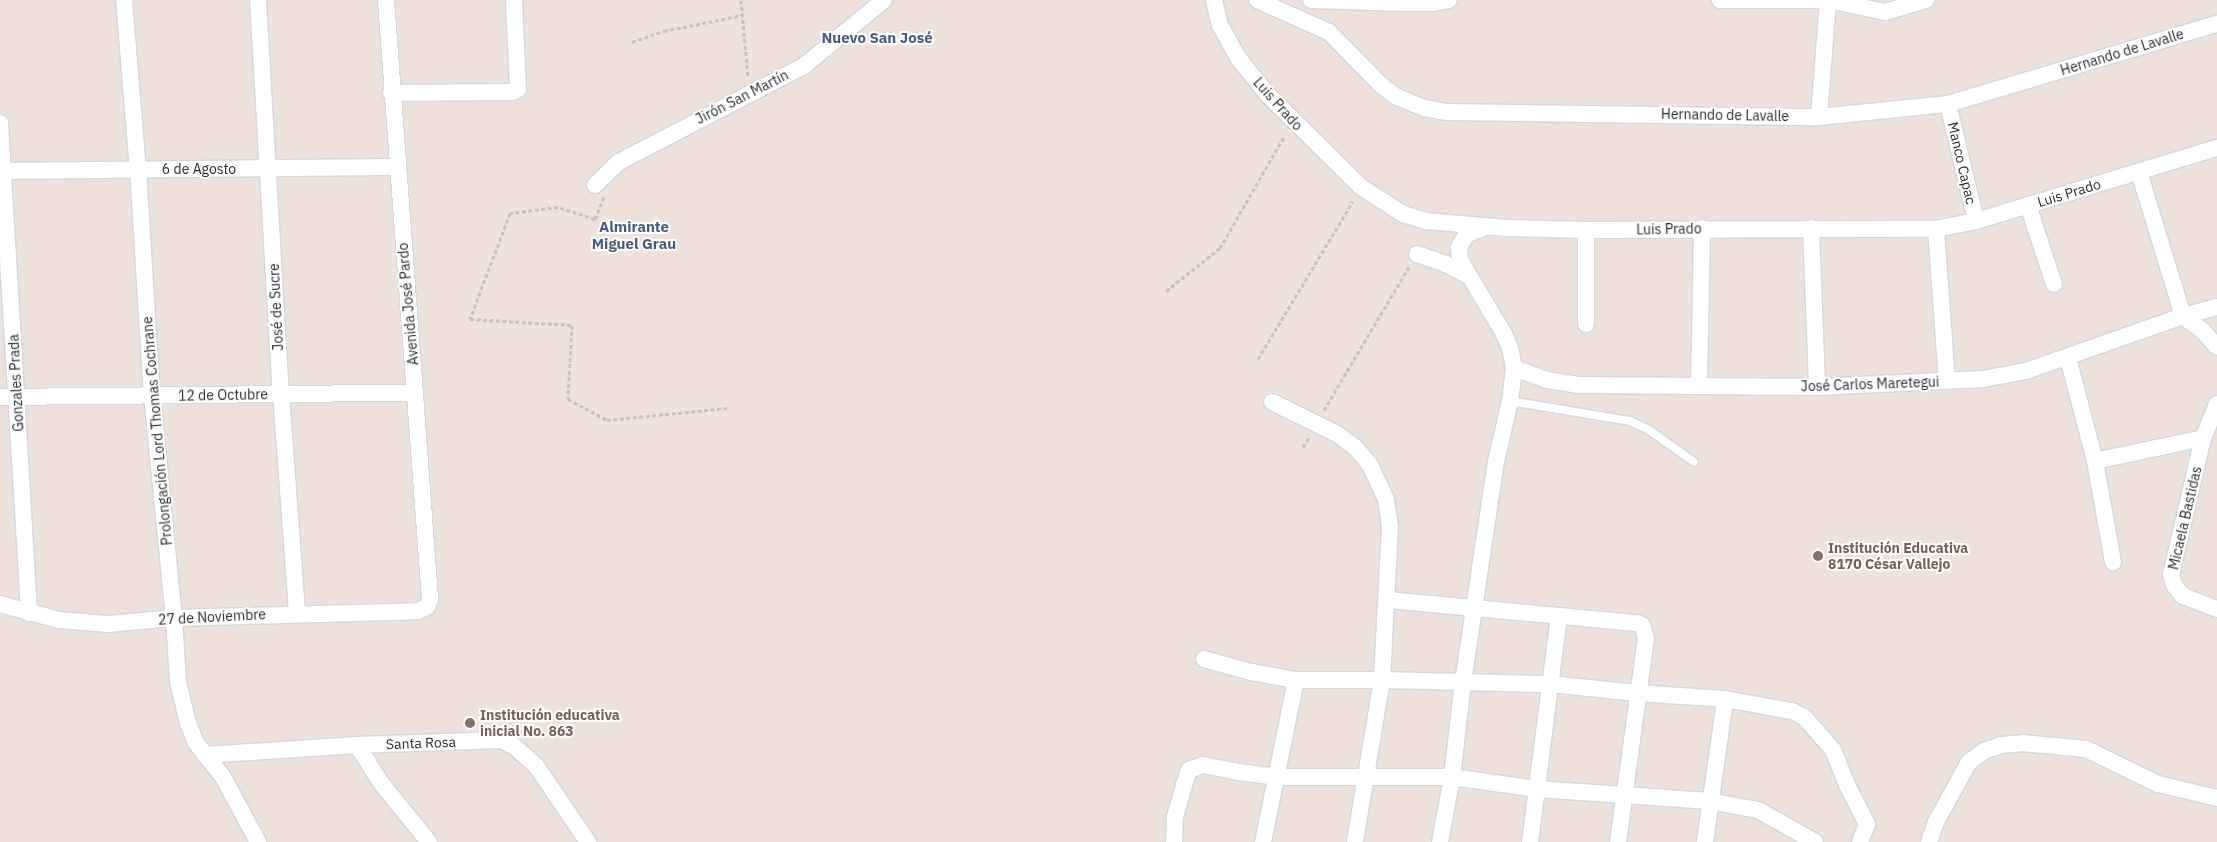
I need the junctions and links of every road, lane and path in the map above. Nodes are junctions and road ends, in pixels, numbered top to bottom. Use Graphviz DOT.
graph roads {
  1 [pos="124,0"];
  2 [pos="258,0"];
  3 [pos="386,0"];
  4 [pos="514,0"];
  5 [pos="741,0"];
  6 [pos="884,0"];
  7 [pos="1214,0"];
  8 [pos="1257,0"];
  9 [pos="1311,0"];
  10 [pos="1449,0"];
  11 [pos="1720,0"];
  12 [pos="1828,0"];
  13 [pos="1926,0"];
  14 [pos="742,16"];
  15 [pos="2217,24"];
  16 [pos="632,42"];
  17 [pos="749,92"];
  18 [pos="391,93"];
  19 [pos="1948,104"];
  20 [pos="1819,117"];
  21 [pos="0,122"];
  22 [pos="1293,122"];
  23 [pos="2217,148"];
  24 [pos="397,167"];
  25 [pos="268,168"];
  26 [pos="138,169"];
  27 [pos="2,171"];
  28 [pos="2139,172"];
  29 [pos="1361,187"];
  30 [pos="600,190"];
  31 [pos="2028,205"];
  32 [pos="1976,221"];
  33 [pos="1487,226"];
  34 [pos="1702,228"];
  35 [pos="1811,228"];
  36 [pos="1936,228"];
  37 [pos="1586,230"];
  38 [pos="1417,254"];
  39 [pos="1467,275"];
  40 [pos="2054,284"];
  41 [pos="1166,291"];
  42 [pos="2217,307"];
  43 [pos="2183,316"];
  44 [pos="1586,324"];
  45 [pos="2217,347"];
  46 [pos="2068,358"];
  47 [pos="1258,359"];
  48 [pos="1514,368"];
  49 [pos="1947,381"];
  50 [pos="1699,386"];
  51 [pos="1817,387"];
  52 [pos="415,393"];
  53 [pos="281,394"];
  54 [pos="152,395"];
  55 [pos="0,397"];
  56 [pos="17,397"];
  57 [pos="1510,401"];
  58 [pos="1272,402"];
  59 [pos="2217,404"];
  60 [pos="727,408"];
  61 [pos="1316,423"];
  62 [pos="2203,438"];
  63 [pos="1304,447"];
  64 [pos="2095,461"];
  65 [pos="1694,462"];
  66 [pos="2113,562"];
  67 [pos="1388,600"];
  68 [pos="0,604"];
  69 [pos="426,607"];
  70 [pos="1474,608"];
  71 [pos="2217,609"];
  72 [pos="29,613"];
  73 [pos="297,614"];
  74 [pos="1559,617"];
  75 [pos="174,618"];
  76 [pos="1204,659"];
  77 [pos="1296,680"];
  78 [pos="1382,680"];
  79 [pos="1464,682"];
  80 [pos="1550,684"];
  81 [pos="1637,693"];
  82 [pos="1724,699"];
  83 [pos="358,745"];
  84 [pos="205,755"];
  85 [pos="1277,777"];
  86 [pos="1366,777"];
  87 [pos="1452,777"];
  88 [pos="1537,788"];
  89 [pos="1626,793"];
  90 [pos="2217,798"];
  91 [pos="1710,801"];
  92 [pos="1758,810"];
  93 [pos="258,842"];
  94 [pos="429,842"];
  95 [pos="588,842"];
  96 [pos="1174,842"];
  97 [pos="1263,842"];
  98 [pos="1356,842"];
  99 [pos="1440,842"];
  100 [pos="1530,842"];
  101 [pos="1618,842"];
  102 [pos="1705,842"];
  103 [pos="1788,842"];
  104 [pos="1815,842"];
  105 [pos="1860,842"];
  106 [pos="1929,842"];
  1 -- 26 [label="street, Prolongación Lord Thomas Cochrane"];
  2 -- 25 [label="street, José de Sucre"];
  3 -- 18 [label="street, Avenida José Pardo"];
  4 -- 18 [label="street"];
  5 -- 14 [label="path"];
  6 -- 17 [label="street, Jirón San Martín"];
  7 -- 22 [label="street, Luis Prado"];
  8 -- 20 [label="street, Hernando de Lavalle"];
  9 -- 10 [label="street"];
  11 -- 12 [label="street"];
  12 -- 13 [label="street"];
  12 -- 20 [label="street"];
  14 -- 16 [label="path"];
  14 -- 17 [label="path"];
  15 -- 19 [label="street, Hernando de Lavalle"];
  17 -- 30 [label="street, Jirón San Martín"];
  18 -- 24 [label="street, Avenida José Pardo"];
  19 -- 20 [label="street, Hernando de Lavalle"];
  19 -- 32 [label="street, Manco Capac"];
  21 -- 27 [label="street, Gonzales Prada"];
  22 -- 29 [label="street, Luis Prado"];
  22 -- 41 [label="path"];
  23 -- 28 [label="street, Luis Prado"];
  24 -- 25 [label="street, 6 de Agosto"];
  24 -- 52 [label="street, Avenida José Pardo"];
  25 -- 26 [label="street, 6 de Agosto"];
  25 -- 53 [label="street, José de Sucre"];
  26 -- 27 [label="street, 6 de Agosto"];
  26 -- 54 [label="street, Prolongación Lord Thomas Cochrane"];
  27 -- 56 [label="street, Gonzales Prada"];
  28 -- 31 [label="street, Luis Prado"];
  28 -- 43 [label="street"];
  29 -- 33 [label="street, Luis Prado"];
  29 -- 47 [label="path"];
  30 -- 60 [label="path"];
  31 -- 32 [label="street, Luis Prado"];
  31 -- 40 [label="street"];
  32 -- 36 [label="street, Luis Prado"];
  33 -- 37 [label="street, Luis Prado"];
  33 -- 39 [label="street"];
  34 -- 35 [label="street, Luis Prado"];
  34 -- 37 [label="street, Luis Prado"];
  34 -- 50 [label="street"];
  35 -- 36 [label="street, Luis Prado"];
  35 -- 51 [label="street"];
  36 -- 49 [label="street"];
  37 -- 44 [label="street"];
  38 -- 39 [label="street"];
  38 -- 61 [label="path"];
  39 -- 48 [label="street"];
  42 -- 43 [label="street, José Carlos Maretegui"];
  43 -- 45 [label="street"];
  43 -- 46 [label="street, José Carlos Maretegui"];
  46 -- 49 [label="street, José Carlos Maretegui"];
  46 -- 64 [label="street"];
  48 -- 50 [label="street, José Carlos Maretegui"];
  48 -- 57 [label="street"];
  49 -- 51 [label="street, José Carlos Maretegui"];
  50 -- 51 [label="street, José Carlos Maretegui"];
  52 -- 53 [label="street, 12 de Octubre"];
  52 -- 69 [label="street, Avenida José Pardo"];
  53 -- 54 [label="street, 12 de Octubre"];
  53 -- 73 [label="street, José de Sucre"];
  54 -- 56 [label="street, 12 de Octubre"];
  54 -- 75 [label="street, Prolongación Lord Thomas Cochrane"];
  55 -- 56 [label="street, 12 de Octubre"];
  56 -- 72 [label="street, Gonzales Prada"];
  57 -- 65 [label="lane"];
  57 -- 70 [label="street"];
  58 -- 61 [label="street"];
  59 -- 62 [label="street, Micaela Bastidas"];
  61 -- 63 [label="path"];
  61 -- 67 [label="street"];
  62 -- 64 [label="street"];
  62 -- 71 [label="street, Micaela Bastidas"];
  64 -- 66 [label="street"];
  67 -- 70 [label="street"];
  67 -- 78 [label="street"];
  68 -- 72 [label="street, 27 de Noviembre"];
  69 -- 73 [label="street, 27 de Noviembre"];
  70 -- 74 [label="street"];
  70 -- 79 [label="street"];
  72 -- 75 [label="street, 27 de Noviembre"];
  73 -- 75 [label="street, 27 de Noviembre"];
  74 -- 80 [label="street"];
  74 -- 81 [label="street"];
  75 -- 84 [label="street, Prolongación Lord Thomas Cochrane"];
  76 -- 77 [label="street"];
  77 -- 78 [label="street"];
  77 -- 85 [label="street"];
  78 -- 79 [label="street"];
  78 -- 86 [label="street"];
  79 -- 80 [label="street"];
  79 -- 87 [label="street"];
  80 -- 81 [label="street"];
  80 -- 88 [label="street"];
  81 -- 82 [label="street"];
  81 -- 89 [label="street"];
  82 -- 91 [label="street"];
  82 -- 105 [label="street"];
  83 -- 84 [label="street, Santa Rosa"];
  83 -- 94 [label="street"];
  83 -- 95 [label="street, Santa Rosa"];
  84 -- 93 [label="street, Prolongación Lord Thomas Cochrane"];
  85 -- 86 [label="street"];
  85 -- 96 [label="street"];
  85 -- 97 [label="street"];
  86 -- 87 [label="street"];
  86 -- 98 [label="street"];
  87 -- 88 [label="street"];
  87 -- 99 [label="street"];
  88 -- 89 [label="street"];
  88 -- 100 [label="street"];
  89 -- 91 [label="street"];
  89 -- 101 [label="street"];
  90 -- 106 [label="street"];
  91 -- 92 [label="street"];
  91 -- 102 [label="street"];
  92 -- 103 [label="street"];
  92 -- 104 [label="street"];
}
